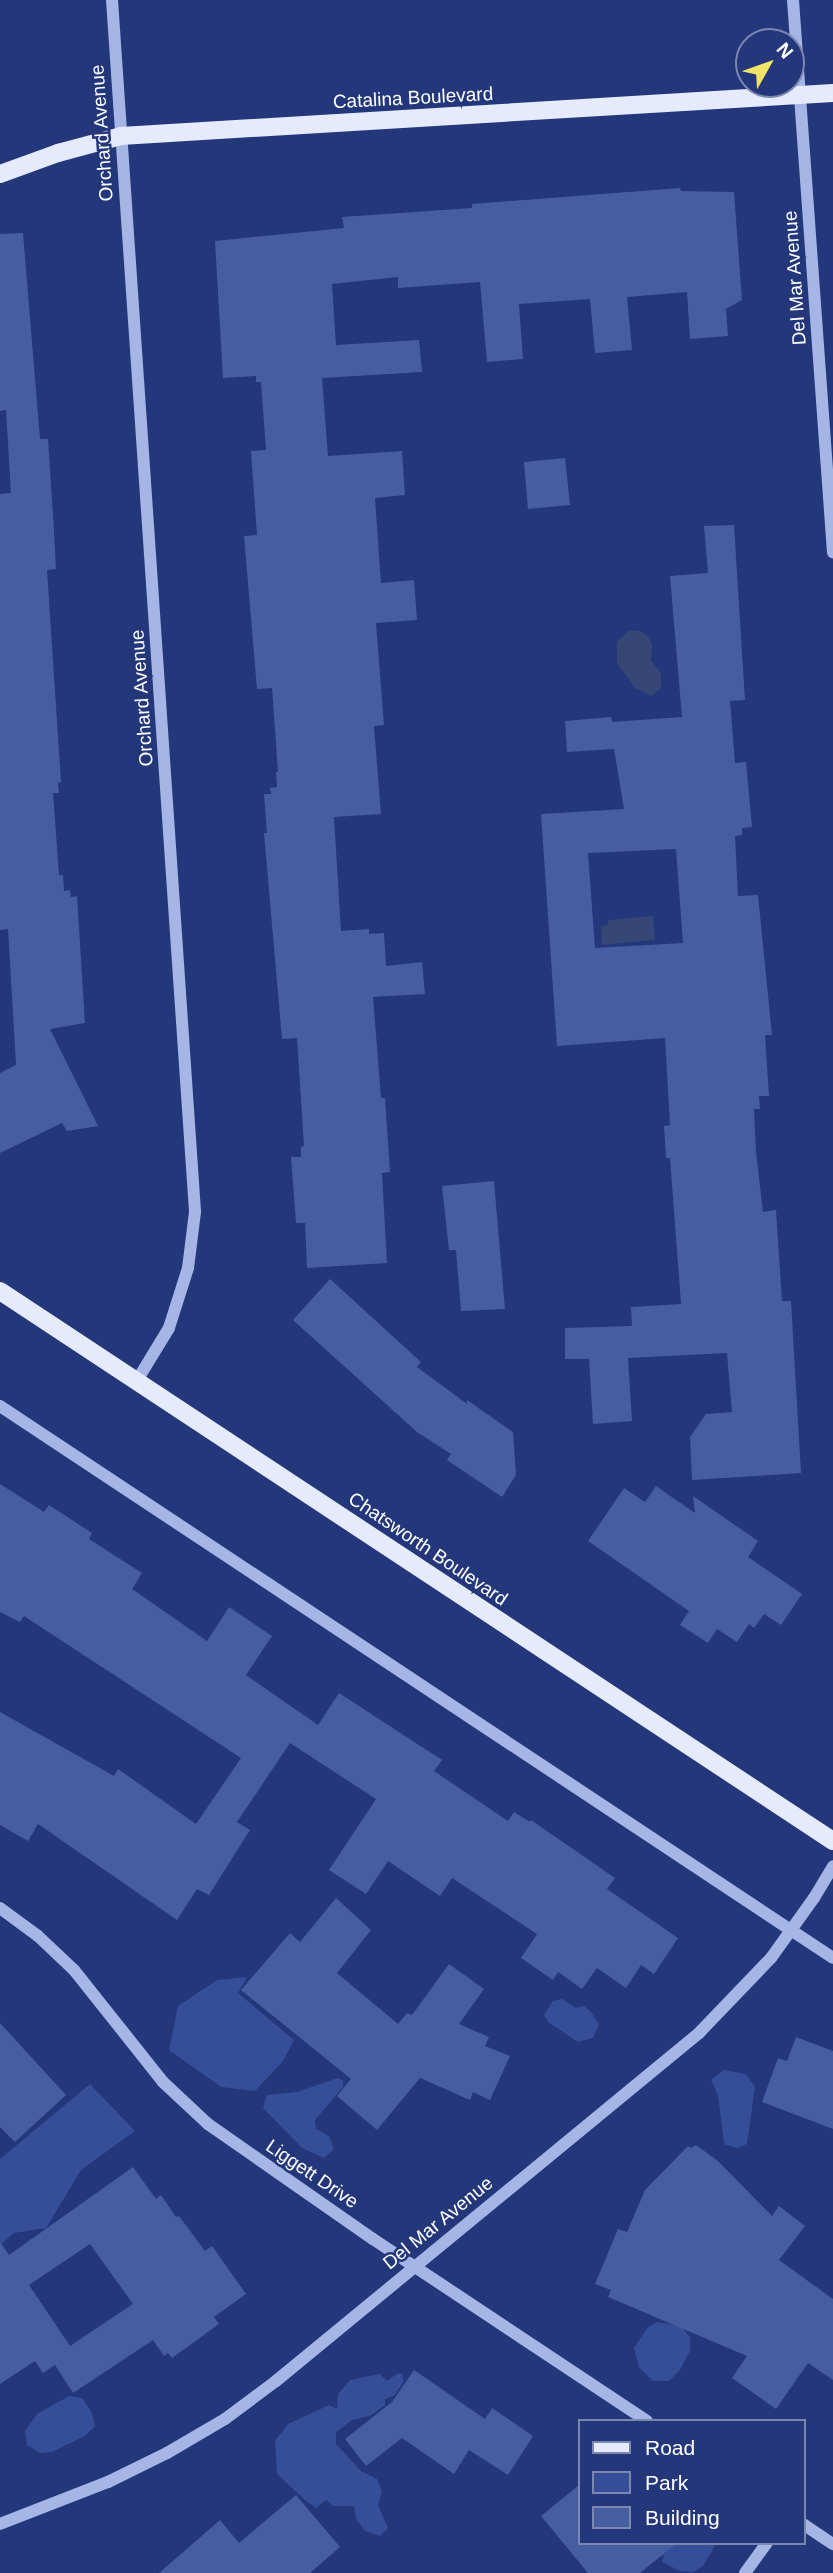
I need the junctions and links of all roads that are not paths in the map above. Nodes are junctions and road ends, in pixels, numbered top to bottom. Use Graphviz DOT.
graph roads {
  1 [pos="112,0"];
  2 [pos="793,0"];
  3 [pos="795,28"];
  4 [pos="833,93"];
  5 [pos="805,95"];
  6 [pos="750,98"];
  7 [pos="800,98"];
  8 [pos="121,136"];
  9 [pos="0,174"];
  10 [pos="833,553"];
  11 [pos="0,1291"];
  12 [pos="136,1382"];
  13 [pos="0,1406"];
  14 [pos="833,1842"];
  15 [pos="833,1866"];
  16 [pos="0,1908"];
  17 [pos="791,1930"];
  18 [pos="833,1958"];
  19 [pos="414,2266"];
  20 [pos="644,2419"];
  21 [pos="0,2524"];
  22 [pos="805,2525"];
  23 [pos="833,2544"];
  24 [pos="766,2545"];
  25 [pos="745,2573"];
  1 -- 8 [label="street, Orchard Avenue"];
  2 -- 3 [label="street, Del Mar Avenue"];
  4 -- 5 [label="main road, Catalina Boulevard"];
  6 -- 8 [label="main road, Catalina Boulevard"];
  7 -- 10 [label="street, Del Mar Avenue"];
  8 -- 9 [label="main road, Catalina Boulevard"];
  8 -- 12 [label="street, Orchard Avenue"];
  11 -- 12 [label="main road, Chatsworth Boulevard"];
  12 -- 14 [label="main road, Chatsworth Boulevard"];
  13 -- 17 [label="street"];
  15 -- 17 [label="street, Del Mar Avenue"];
  16 -- 19 [label="street, Liggett Drive"];
  17 -- 18 [label="street"];
  17 -- 19 [label="street, Del Mar Avenue"];
  19 -- 20 [label="street, Liggett Drive"];
  19 -- 21 [label="street, Del Mar Avenue"];
  22 -- 23 [label="street"];
  24 -- 25 [label="street"];
}
